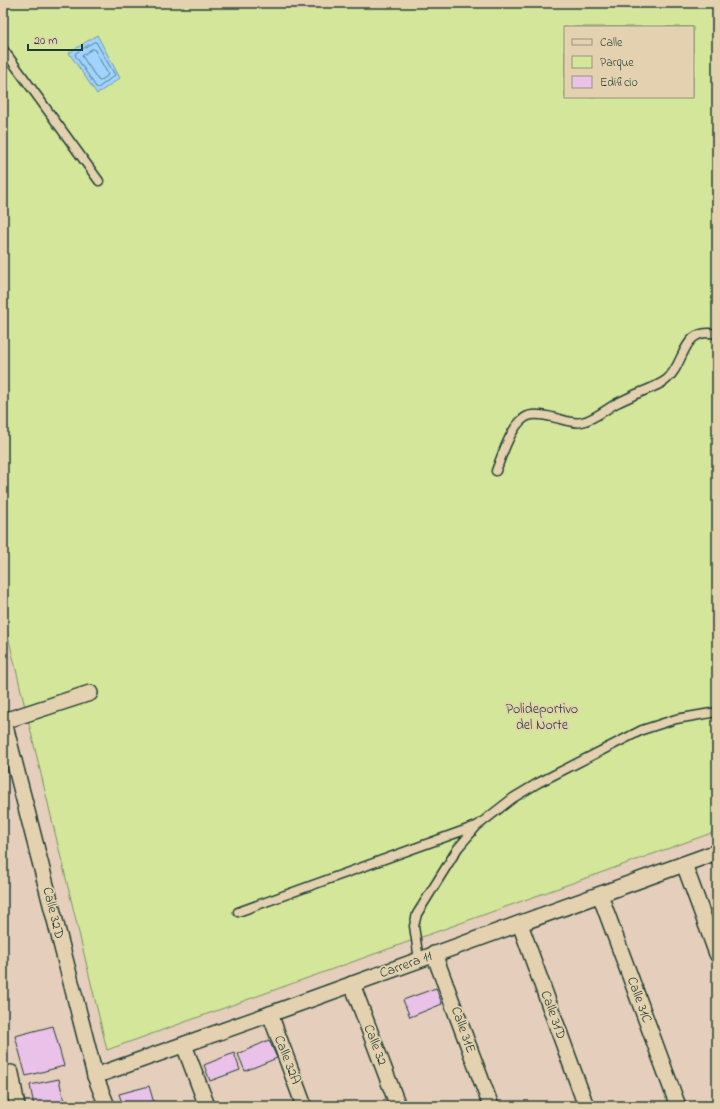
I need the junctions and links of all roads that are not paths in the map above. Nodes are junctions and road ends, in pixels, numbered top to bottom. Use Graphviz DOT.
graph roads {
  1 [pos="3,49"];
  2 [pos="99,181"];
  3 [pos="717,334"];
  4 [pos="496,472"];
  5 [pos="90,693"];
  6 [pos="717,712"];
  7 [pos="3,719"];
  8 [pos="477,826"];
  9 [pos="717,852"];
  10 [pos="684,864"];
  11 [pos="600,895"];
  12 [pos="238,912"];
  13 [pos="520,924"];
  14 [pos="434,954"];
  15 [pos="717,954"];
  16 [pos="419,960"];
  17 [pos="352,984"];
  18 [pos="270,1014"];
  19 [pos="184,1045"];
  20 [pos="11,1073"];
  21 [pos="95,1076"];
  22 [pos="17,1106"];
  23 [pos="107,1106"];
  24 [pos="207,1106"];
  25 [pos="304,1106"];
  26 [pos="398,1106"];
  27 [pos="491,1106"];
  28 [pos="586,1106"];
  29 [pos="678,1106"];
  1 -- 2 [label="lane"];
  3 -- 4 [label="lane"];
  5 -- 7 [label="street"];
  6 -- 8 [label="lane"];
  7 -- 21 [label="street, Calle 32D"];
  8 -- 12 [label="lane"];
  8 -- 16 [label="lane"];
  9 -- 10 [label="street, Carrera 11"];
  10 -- 11 [label="street, Carrera 11"];
  10 -- 15 [label="street"];
  11 -- 13 [label="street, Carrera 11"];
  11 -- 29 [label="street, Calle 31C"];
  13 -- 14 [label="street, Carrera 11"];
  13 -- 28 [label="street, Calle 31D"];
  14 -- 16 [label="street, Carrera 11"];
  14 -- 27 [label="street, Calle 31E"];
  16 -- 17 [label="street, Carrera 11"];
  17 -- 18 [label="street, Carrera 11"];
  17 -- 26 [label="street, Calle 32"];
  18 -- 19 [label="street, Carrera 11"];
  18 -- 25 [label="street, Calle 32A"];
  19 -- 21 [label="street, Carrera 11"];
  19 -- 24 [label="street"];
  20 -- 22 [label="street"];
  21 -- 23 [label="street, Calle 32D"];
}
